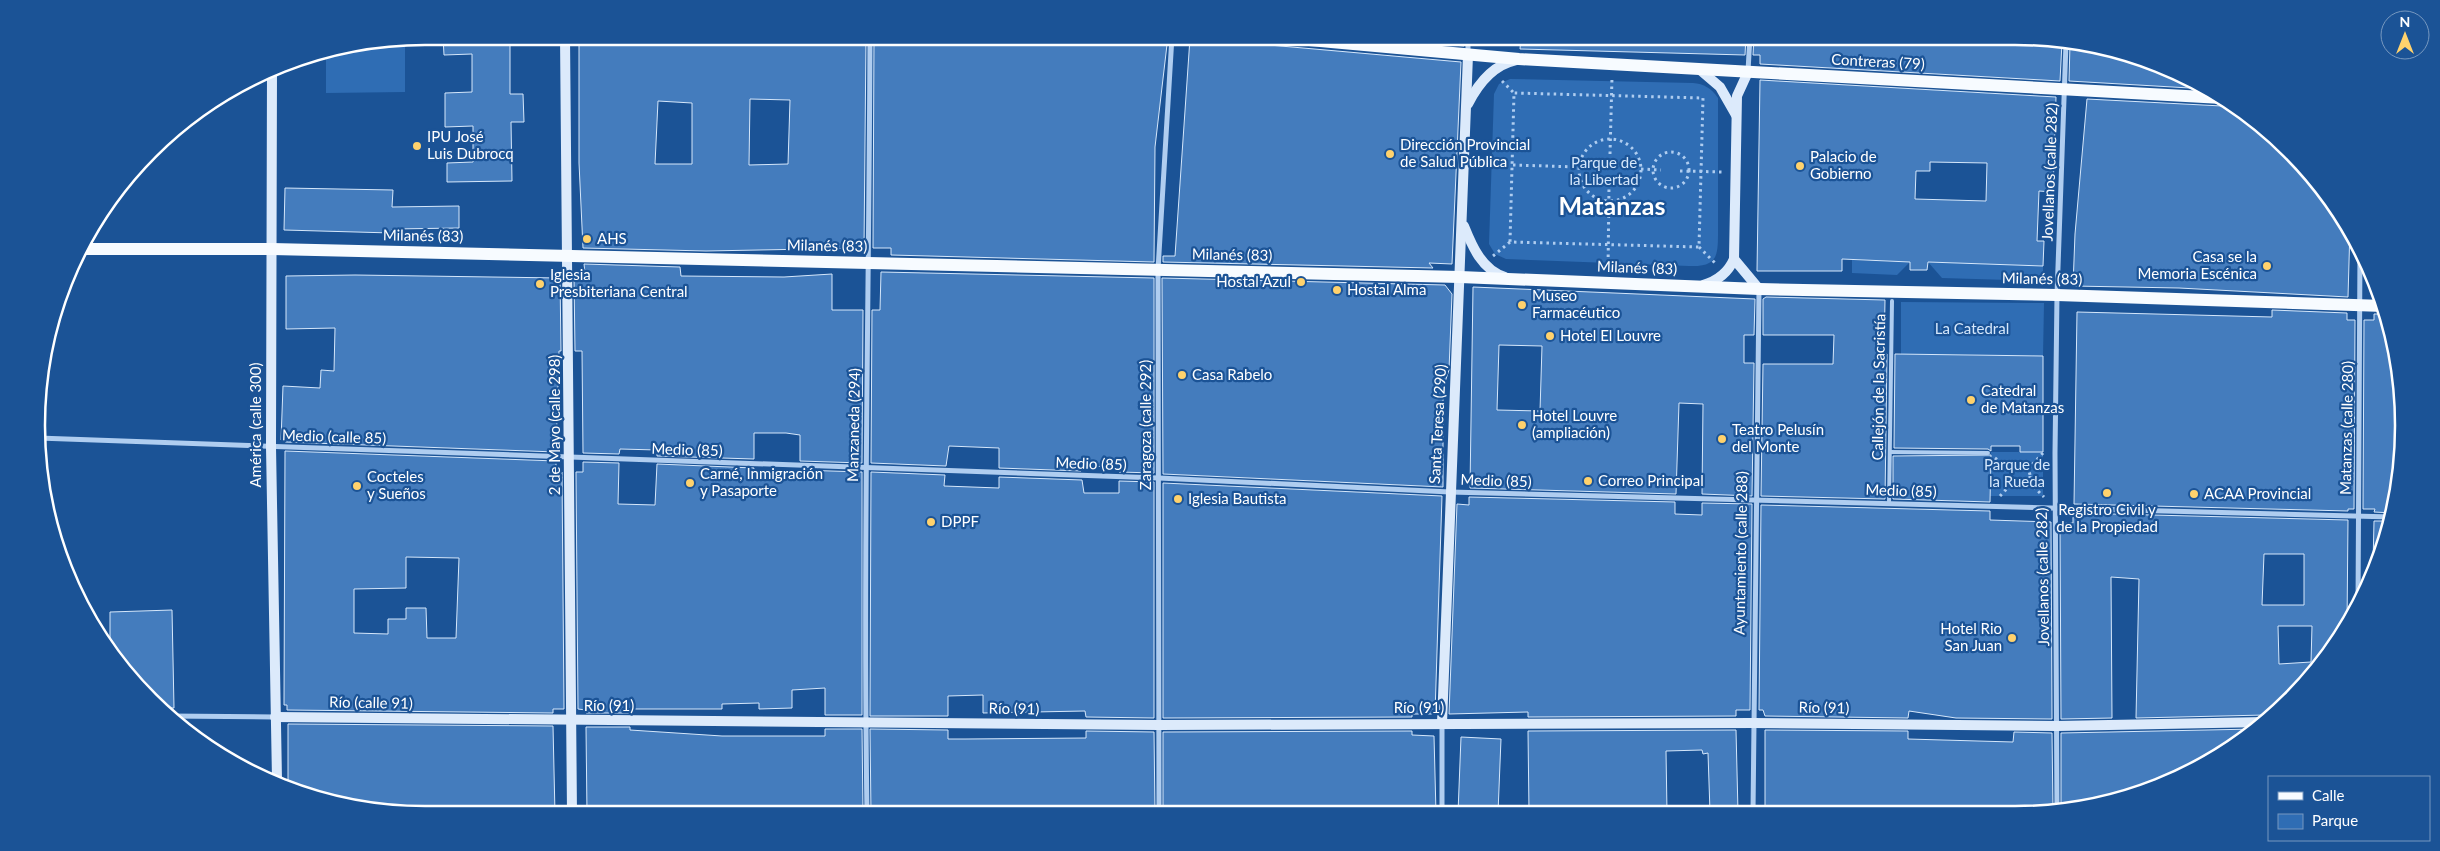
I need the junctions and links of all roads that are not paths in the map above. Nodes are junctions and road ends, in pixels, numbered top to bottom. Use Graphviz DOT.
graph roads {
  1 [pos="565,45"];
  2 [pos="870,45"];
  3 [pos="1171,45"];
  4 [pos="1361,45"];
  5 [pos="1468,45"];
  6 [pos="1750,45"];
  7 [pos="2066,48"];
  8 [pos="1468,55"];
  9 [pos="1519,59"];
  10 [pos="1699,69"];
  11 [pos="1748,72"];
  12 [pos="272,77"];
  13 [pos="2066,89"];
  14 [pos="2207,97"];
  15 [pos="1466,107"];
  16 [pos="1737,115"];
  17 [pos="1462,220"];
  18 [pos="88,249"];
  19 [pos="272,249"];
  20 [pos="568,256"];
  21 [pos="1734,259"];
  22 [pos="869,263"];
  23 [pos="2360,267"];
  24 [pos="1158,270"];
  25 [pos="1460,277"];
  26 [pos="1514,280"];
  27 [pos="1700,286"];
  28 [pos="1759,289"];
  29 [pos="2057,295"];
  30 [pos="1892,301"];
  31 [pos="2361,305"];
  32 [pos="2376,306"];
  33 [pos="46,438"];
  34 [pos="270,447"];
  35 [pos="1890,452"];
  36 [pos="1988,453"];
  37 [pos="570,458"];
  38 [pos="865,469"];
  39 [pos="1159,478"];
  40 [pos="1450,492"];
  41 [pos="1756,500"];
  42 [pos="1889,504"];
  43 [pos="2055,508"];
  44 [pos="2358,516"];
  45 [pos="2384,517"];
  46 [pos="2358,589"];
  47 [pos="180,716"];
  48 [pos="275,717"];
  49 [pos="573,720"];
  50 [pos="866,722"];
  51 [pos="1754,722"];
  52 [pos="2252,722"];
  53 [pos="1442,723"];
  54 [pos="1159,725"];
  55 [pos="2057,726"];
  56 [pos="277,776"];
  57 [pos="2057,804"];
  58 [pos="572,806"];
  59 [pos="867,806"];
  60 [pos="1159,806"];
  61 [pos="1442,806"];
  62 [pos="1753,806"];
  1 -- 20 [label="street, 2 de Mayo (calle 298)"];
  2 -- 22 [label="street, Manzaneda (294)"];
  3 -- 24 [label="street, Zaragoza (calle 292)"];
  4 -- 8 [label="main road, Contreras (79)"];
  5 -- 8 [label="street, Santa Teresa (290)"];
  6 -- 11 [label="street"];
  7 -- 13 [label="street, Jovellanos (calle 282)"];
  8 -- 9 [label="main road, Contreras (79)"];
  8 -- 15 [label="street, Santa Teresa (290)"];
  9 -- 10 [label="main road, Contreras (79)"];
  9 -- 15 [label="street"];
  10 -- 11 [label="main road, Contreras (79)"];
  10 -- 16 [label="street"];
  11 -- 13 [label="main road, Contreras (79)"];
  11 -- 16 [label="street"];
  12 -- 19 [label="street, América (calle 300)"];
  13 -- 14 [label="main road, Contreras (79)"];
  13 -- 29 [label="street, Jovellanos (calle 282)"];
  15 -- 17 [label="street, Santa Teresa (290)"];
  16 -- 21 [label="street"];
  17 -- 25 [label="street, Santa Teresa (290)"];
  17 -- 26 [label="street"];
  18 -- 19 [label="main road, Milanés (83)"];
  19 -- 20 [label="main road, Milanés (83)"];
  19 -- 34 [label="street, América (calle 300)"];
  20 -- 22 [label="main road, Milanés (83)"];
  20 -- 37 [label="street, 2 de Mayo (calle 298)"];
  21 -- 27 [label="street"];
  21 -- 28 [label="street"];
  22 -- 24 [label="main road, Milanés (83)"];
  22 -- 38 [label="street, Manzaneda (294)"];
  23 -- 31 [label="street, Matanzas (calle 280)"];
  24 -- 25 [label="main road, Milanés (83)"];
  24 -- 39 [label="street, Zaragoza (calle 292)"];
  25 -- 26 [label="main road, Milanés (83)"];
  25 -- 40 [label="street, Santa Teresa (290)"];
  26 -- 27 [label="main road, Milanés (83)"];
  27 -- 28 [label="main road, Milanés (83)"];
  28 -- 29 [label="main road, Milanés (83)"];
  28 -- 41 [label="street, Ayuntamiento (calle 288)"];
  29 -- 31 [label="main road, Milanés (83)"];
  29 -- 43 [label="street, Jovellanos (calle 282)"];
  30 -- 35 [label="lane, Callejón de la Sacristía"];
  31 -- 32 [label="main road, Milanés (83)"];
  31 -- 44 [label="street, Matanzas (calle 280)"];
  33 -- 34 [label="street, Medio (calle 85)"];
  34 -- 37 [label="street, Medio (calle 85)"];
  34 -- 48 [label="street, América (calle 300)"];
  35 -- 36 [label="lane"];
  35 -- 42 [label="lane, Callejón de la Sacristía"];
  37 -- 38 [label="street, Medio (85)"];
  37 -- 49 [label="street, 2 de Mayo (calle 298)"];
  38 -- 39 [label="street, Medio (85)"];
  38 -- 50 [label="street, Manzaneda (294)"];
  39 -- 40 [label="street, Medio (85)"];
  39 -- 54 [label="street, Zaragoza (calle 292)"];
  40 -- 41 [label="street, Medio (85)"];
  40 -- 53 [label="street, Santa Teresa (290)"];
  41 -- 42 [label="street, Medio (85)"];
  41 -- 51 [label="street, Ayuntamiento (calle 288)"];
  42 -- 43 [label="street, Medio (85)"];
  43 -- 44 [label="street, Medio (85)"];
  43 -- 55 [label="street, Jovellanos (calle 282)"];
  44 -- 45 [label="street, Medio (85)"];
  44 -- 46 [label="street, Matanzas (calle 280)"];
  47 -- 48 [label="street, Río (calle 91)"];
  48 -- 49 [label="street, Río (calle 91)"];
  48 -- 56 [label="street, América (calle 300)"];
  49 -- 50 [label="street, Río (91)"];
  49 -- 58 [label="street, 2 de Mayo (calle 298)"];
  50 -- 54 [label="street, Río (91)"];
  50 -- 59 [label="street, Manzaneda (294)"];
  51 -- 53 [label="street, Río (91)"];
  51 -- 55 [label="street, Río (91)"];
  51 -- 62 [label="street, Ayuntamiento (calle 288)"];
  52 -- 55 [label="street, Río (91)"];
  53 -- 54 [label="street, Río (91)"];
  53 -- 61 [label="street, Santa Teresa (290)"];
  54 -- 60 [label="street, Zaragoza (calle 292)"];
  55 -- 57 [label="street, Jovellanos (calle 282)"];
}
